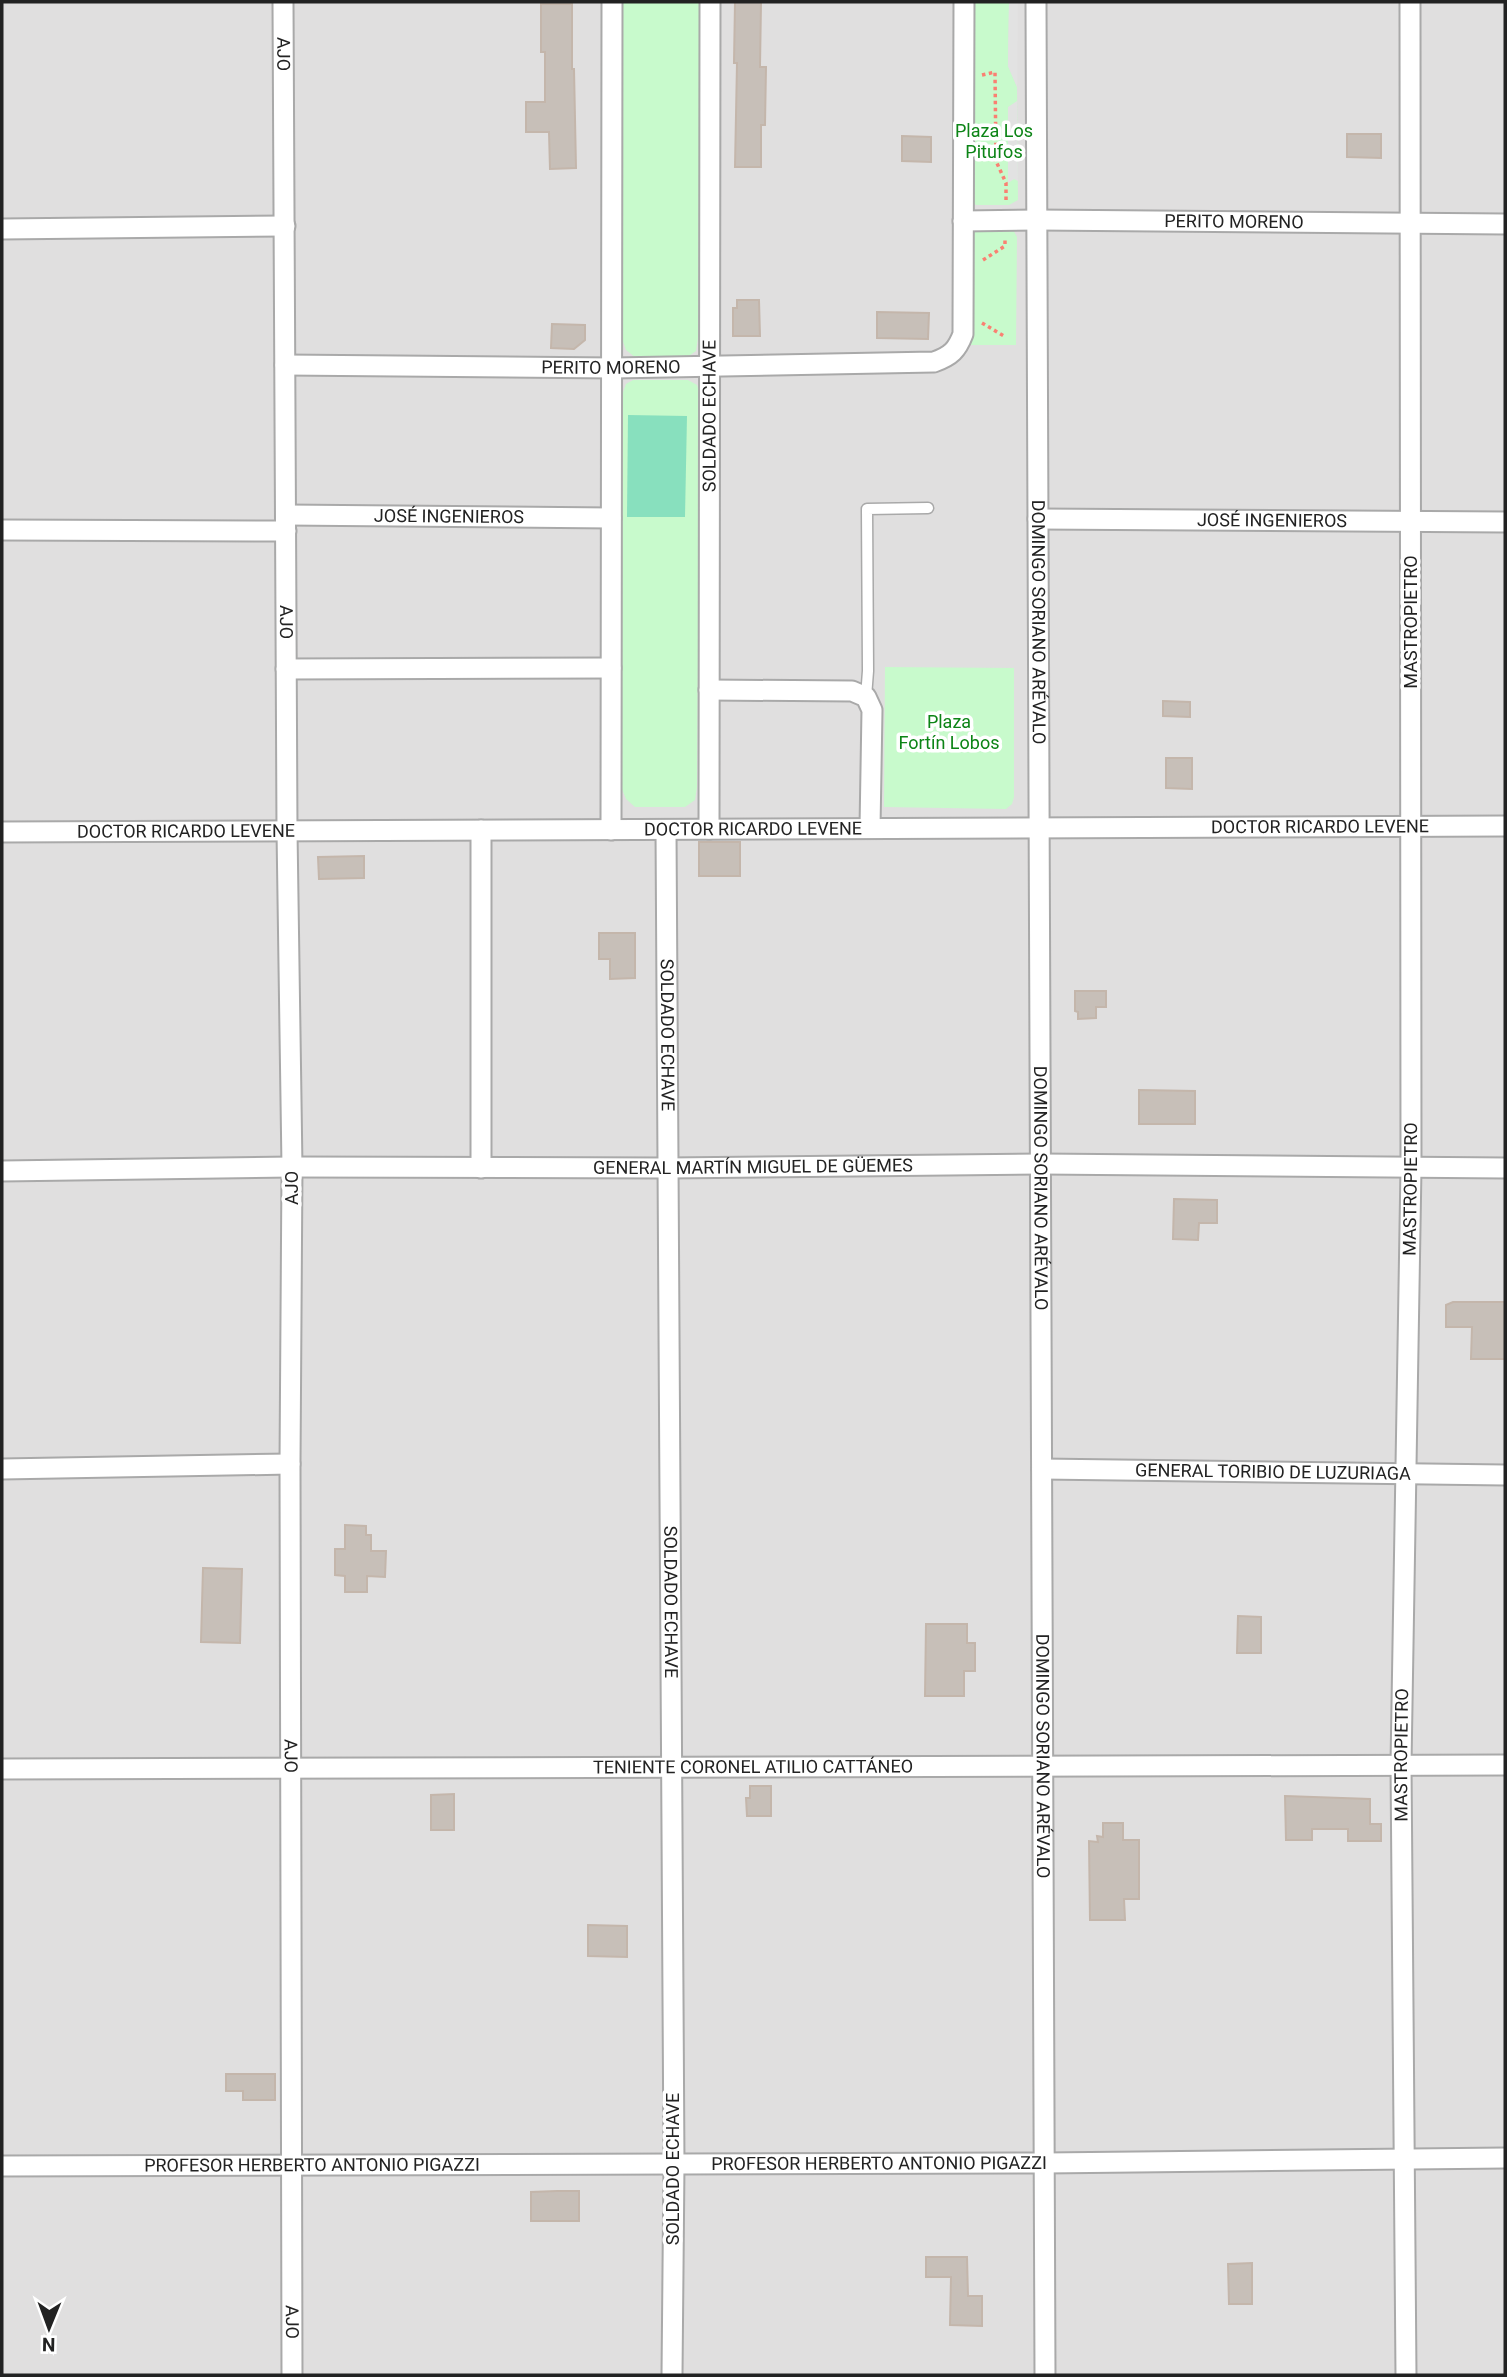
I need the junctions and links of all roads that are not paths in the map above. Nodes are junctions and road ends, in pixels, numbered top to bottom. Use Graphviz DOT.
graph roads {
  1 [pos="283,2"];
  2 [pos="612,2"];
  3 [pos="710,2"];
  4 [pos="964,2"];
  5 [pos="1036,2"];
  6 [pos="1410,2"];
  7 [pos="1037,220"];
  8 [pos="964,221"];
  9 [pos="1410,222"];
  10 [pos="1505,224"];
  11 [pos="285,226"];
  12 [pos="2,229"];
  13 [pos="285,365"];
  14 [pos="710,366"];
  15 [pos="613,368"];
  16 [pos="929,508"];
  17 [pos="611,518"];
  18 [pos="1038,519"];
  19 [pos="1410,521"];
  20 [pos="1505,522"];
  21 [pos="286,523"];
  22 [pos="2,530"];
  23 [pos="611,668"];
  24 [pos="286,669"];
  25 [pos="709,690"];
  26 [pos="866,697"];
  27 [pos="1505,826"];
  28 [pos="1411,827"];
  29 [pos="870,828"];
  30 [pos="1040,828"];
  31 [pos="481,830"];
  32 [pos="611,830"];
  33 [pos="666,830"];
  34 [pos="709,830"];
  35 [pos="287,831"];
  36 [pos="2,832"];
  37 [pos="1041,1164"];
  38 [pos="292,1167"];
  39 [pos="481,1168"];
  40 [pos="668,1168"];
  41 [pos="1411,1168"];
  42 [pos="1505,1168"];
  43 [pos="2,1171"];
  44 [pos="290,1464"];
  45 [pos="2,1469"];
  46 [pos="1042,1469"];
  47 [pos="1408,1474"];
  48 [pos="1505,1475"];
  49 [pos="1401,1764"];
  50 [pos="1505,1765"];
  51 [pos="1044,1767"];
  52 [pos="290,1768"];
  53 [pos="671,1768"];
  54 [pos="2,1769"];
  55 [pos="1404,2158"];
  56 [pos="1505,2158"];
  57 [pos="1045,2162"];
  58 [pos="674,2164"];
  59 [pos="2,2165"];
  60 [pos="292,2166"];
  61 [pos="292,2375"];
  62 [pos="672,2375"];
  63 [pos="1045,2375"];
  64 [pos="1406,2375"];
  1 -- 11 [label="street, AJO"];
  2 -- 15 [label="street"];
  3 -- 14 [label="street, SOLDADO ECHAVE"];
  4 -- 8 [label="street"];
  5 -- 7 [label="street, DOMINGO SORIANO ARÉVALO"];
  6 -- 9 [label="street, MASTROPIETRO"];
  7 -- 8 [label="street, PERITO MORENO"];
  7 -- 9 [label="street, PERITO MORENO"];
  7 -- 18 [label="street, DOMINGO SORIANO ARÉVALO"];
  8 -- 14 [label="street, PERITO MORENO"];
  9 -- 10 [label="street, PERITO MORENO"];
  9 -- 19 [label="street, MASTROPIETRO"];
  11 -- 12 [label="street"];
  11 -- 13 [label="street, AJO"];
  13 -- 15 [label="street, PERITO MORENO"];
  13 -- 21 [label="street, AJO"];
  14 -- 15 [label="street, PERITO MORENO"];
  14 -- 25 [label="street, SOLDADO ECHAVE"];
  15 -- 17 [label="street"];
  16 -- 26 [label="lane"];
  17 -- 21 [label="street, JOSÉ INGENIEROS"];
  17 -- 23 [label="street"];
  18 -- 19 [label="street, JOSÉ INGENIEROS"];
  18 -- 30 [label="street, DOMINGO SORIANO ARÉVALO"];
  19 -- 20 [label="street, JOSÉ INGENIEROS"];
  19 -- 28 [label="street, MASTROPIETRO"];
  21 -- 22 [label="street, JOSÉ INGENIEROS"];
  21 -- 24 [label="street, AJO"];
  23 -- 24 [label="street"];
  23 -- 32 [label="street"];
  24 -- 35 [label="street, AJO"];
  25 -- 26 [label="street"];
  25 -- 34 [label="street, SOLDADO ECHAVE"];
  26 -- 29 [label="street"];
  27 -- 28 [label="street, DOCTOR RICARDO LEVENE"];
  28 -- 30 [label="street, DOCTOR RICARDO LEVENE"];
  28 -- 41 [label="street, MASTROPIETRO"];
  29 -- 30 [label="street, DOCTOR RICARDO LEVENE"];
  29 -- 34 [label="street, DOCTOR RICARDO LEVENE"];
  30 -- 37 [label="street, DOMINGO SORIANO ARÉVALO"];
  31 -- 32 [label="street, DOCTOR RICARDO LEVENE"];
  31 -- 35 [label="street, DOCTOR RICARDO LEVENE"];
  31 -- 39 [label="street"];
  32 -- 33 [label="street, DOCTOR RICARDO LEVENE"];
  33 -- 34 [label="street, DOCTOR RICARDO LEVENE"];
  33 -- 40 [label="street, SOLDADO ECHAVE"];
  35 -- 36 [label="street, DOCTOR RICARDO LEVENE"];
  35 -- 38 [label="street, AJO"];
  37 -- 40 [label="street, GENERAL MARTÍN MIGUEL DE GÜEMES"];
  37 -- 41 [label="street, GENERAL MARTÍN MIGUEL DE GÜEMES"];
  37 -- 46 [label="street, DOMINGO SORIANO ARÉVALO"];
  38 -- 39 [label="street, GENERAL MARTÍN MIGUEL DE GÜEMES"];
  38 -- 43 [label="street, GENERAL MARTÍN MIGUEL DE GÜEMES"];
  38 -- 44 [label="street, AJO"];
  39 -- 40 [label="street, GENERAL MARTÍN MIGUEL DE GÜEMES"];
  40 -- 53 [label="street, SOLDADO ECHAVE"];
  41 -- 42 [label="street, GENERAL MARTÍN MIGUEL DE GÜEMES"];
  41 -- 47 [label="street, MASTROPIETRO"];
  44 -- 45 [label="street"];
  44 -- 52 [label="street, AJO"];
  46 -- 47 [label="street, GENERAL TORIBIO DE LUZURIAGA"];
  46 -- 51 [label="street, DOMINGO SORIANO ARÉVALO"];
  47 -- 48 [label="street, GENERAL TORIBIO DE LUZURIAGA"];
  47 -- 49 [label="street, MASTROPIETRO"];
  49 -- 50 [label="street, TENIENTE CORONEL ATILIO CATTÁNEO"];
  49 -- 51 [label="street, TENIENTE CORONEL ATILIO CATTÁNEO"];
  49 -- 55 [label="street, MASTROPIETRO"];
  51 -- 53 [label="street, TENIENTE CORONEL ATILIO CATTÁNEO"];
  51 -- 57 [label="street, DOMINGO SORIANO ARÉVALO"];
  52 -- 53 [label="street, TENIENTE CORONEL ATILIO CATTÁNEO"];
  52 -- 54 [label="street, TENIENTE CORONEL ATILIO CATTÁNEO"];
  52 -- 60 [label="street, AJO"];
  53 -- 58 [label="street, SOLDADO ECHAVE"];
  55 -- 56 [label="street, PROFESOR HERBERTO ANTONIO PIGAZZI"];
  55 -- 57 [label="street, PROFESOR HERBERTO ANTONIO PIGAZZI"];
  55 -- 64 [label="street, MASTROPIETRO"];
  57 -- 58 [label="street, PROFESOR HERBERTO ANTONIO PIGAZZI"];
  57 -- 63 [label="street, DOMINGO SORIANO ARÉVALO"];
  58 -- 60 [label="street, PROFESOR HERBERTO ANTONIO PIGAZZI"];
  58 -- 62 [label="street, SOLDADO ECHAVE"];
  59 -- 60 [label="street, PROFESOR HERBERTO ANTONIO PIGAZZI"];
  60 -- 61 [label="street, AJO"];
}
